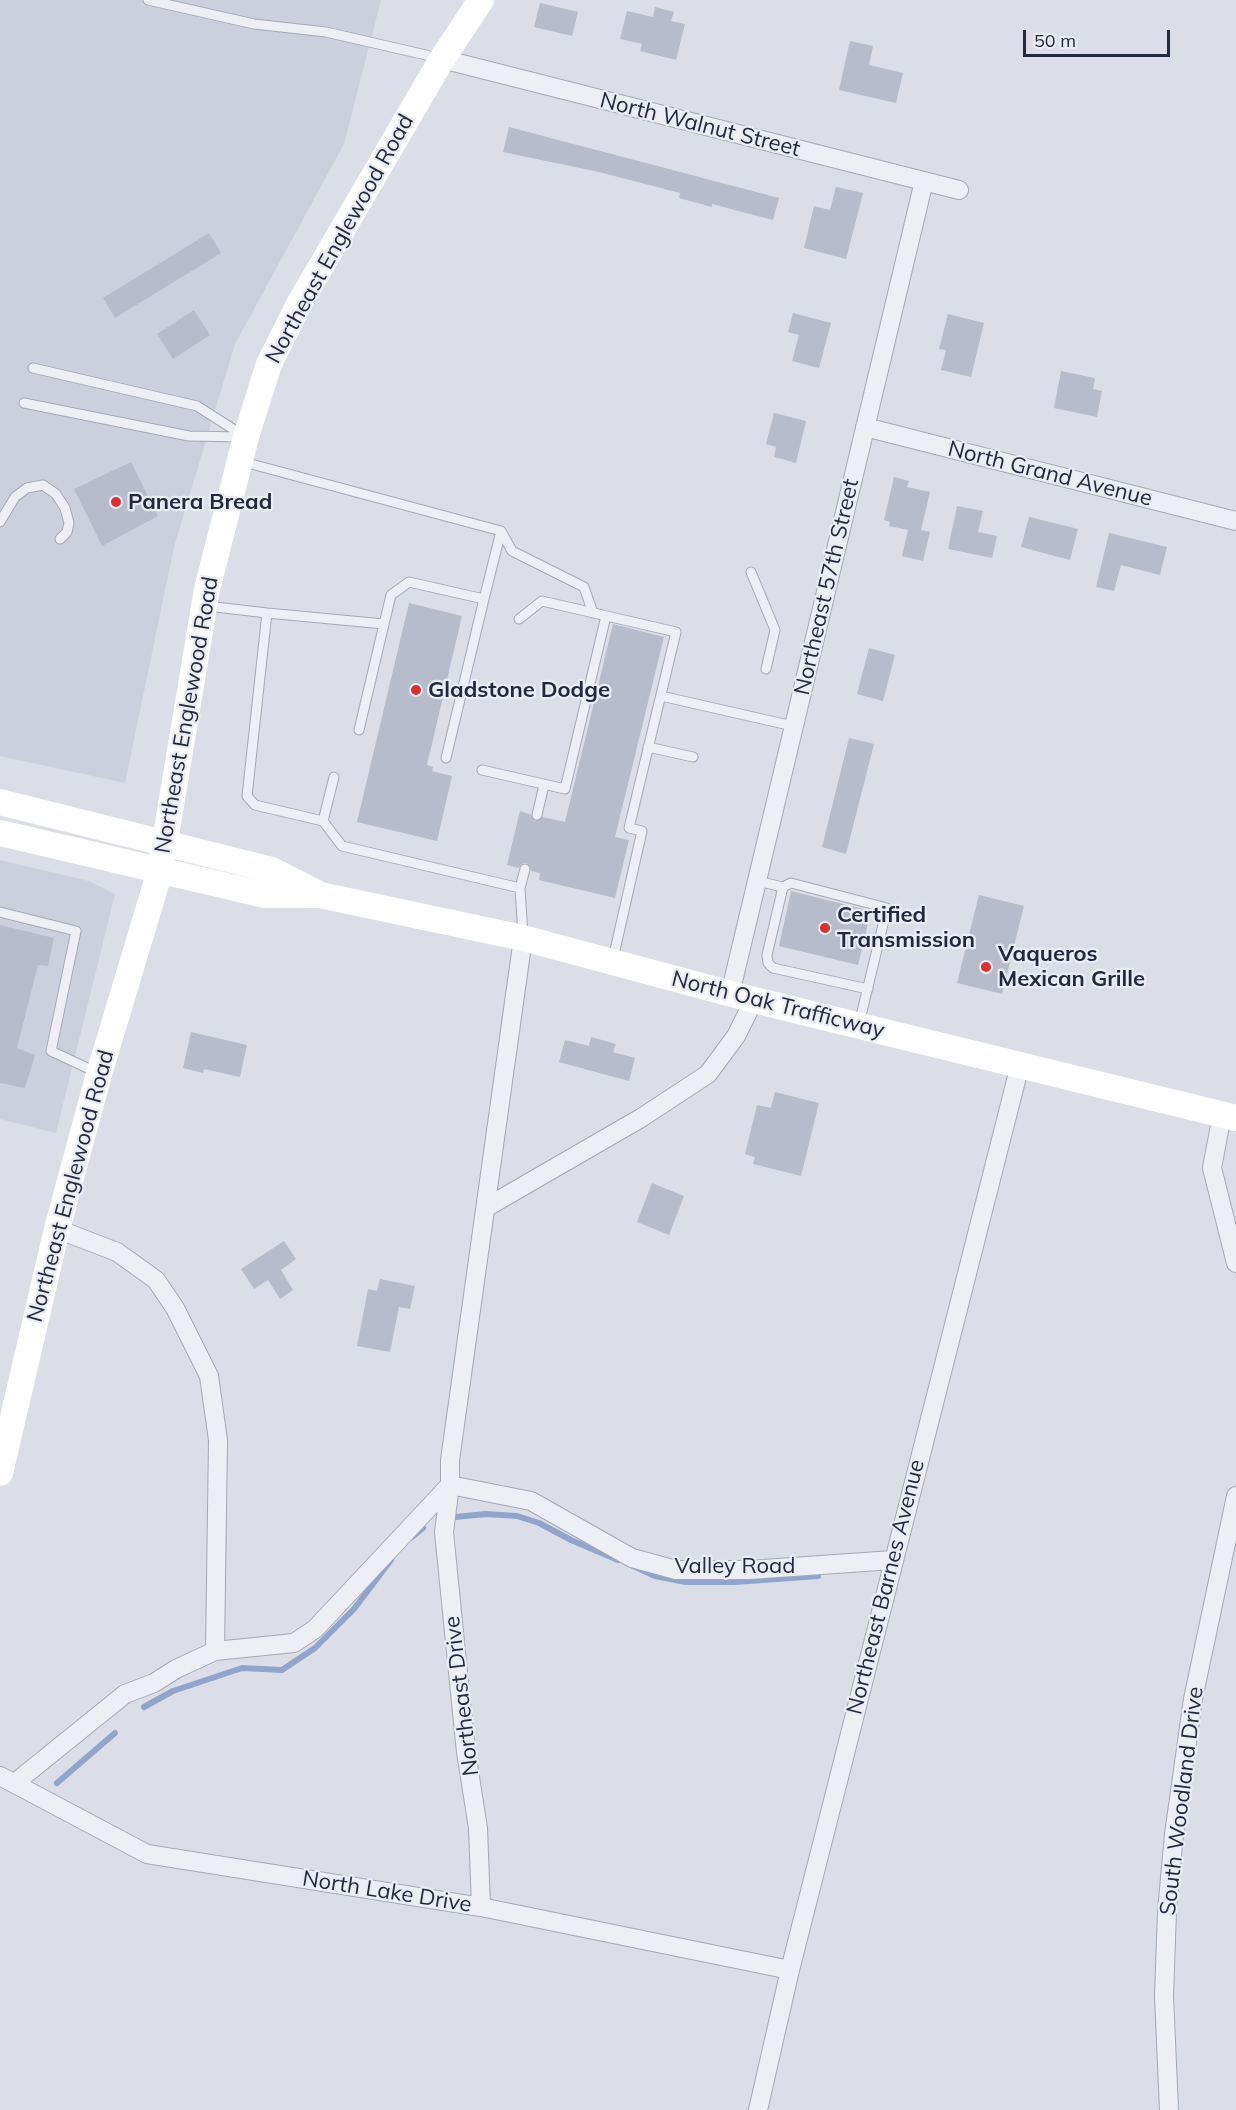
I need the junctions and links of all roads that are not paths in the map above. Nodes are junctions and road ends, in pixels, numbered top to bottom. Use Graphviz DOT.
graph roads {
  1 [pos="148,0"];
  2 [pos="481,0"];
  3 [pos="441,59"];
  4 [pos="924,181"];
  5 [pos="959,190"];
  6 [pos="33,368"];
  7 [pos="24,403"];
  8 [pos="865,427"];
  9 [pos="246,437"];
  10 [pos="240,461"];
  11 [pos="1236,521"];
  12 [pos="0,522"];
  13 [pos="501,531"];
  14 [pos="60,539"];
  15 [pos="751,572"];
  16 [pos="484,599"];
  17 [pos="204,606"];
  18 [pos="267,613"];
  19 [pos="593,613"];
  20 [pos="606,616"];
  21 [pos="519,619"];
  22 [pos="384,624"];
  23 [pos="766,669"];
  24 [pos="661,696"];
  25 [pos="793,726"];
  26 [pos="359,730"];
  27 [pos="648,747"];
  28 [pos="693,757"];
  29 [pos="446,758"];
  30 [pos="482,770"];
  31 [pos="334,777"];
  32 [pos="544,784"];
  33 [pos="0,802"];
  34 [pos="537,815"];
  35 [pos="323,821"];
  36 [pos="0,833"];
  37 [pos="165,843"];
  38 [pos="525,869"];
  39 [pos="160,871"];
  40 [pos="757,880"];
  41 [pos="783,887"];
  42 [pos="520,888"];
  43 [pos="320,895"];
  44 [pos="0,912"];
  45 [pos="523,938"];
  46 [pos="612,962"];
  47 [pos="868,989"];
  48 [pos="742,997"];
  49 [pos="859,1025"];
  50 [pos="1020,1065"];
  51 [pos="99,1074"];
  52 [pos="1229,1116"];
  53 [pos="487,1207"];
  54 [pos="57,1229"];
  55 [pos="1236,1263"];
  56 [pos="0,1473"];
  57 [pos="450,1485"];
  58 [pos="1236,1496"];
  59 [pos="893,1560"];
  60 [pos="215,1651"];
  61 [pos="8,1779"];
  62 [pos="481,1907"];
  63 [pos="790,1970"];
  64 [pos="758,2110"];
  65 [pos="1169,2110"];
  1 -- 3 [label="lane"];
  2 -- 3 [label="main road, Northeast Englewood Road"];
  3 -- 4 [label="street, North Walnut Street"];
  3 -- 9 [label="main road, Northeast Englewood Road"];
  4 -- 5 [label="street, North Walnut Street"];
  4 -- 8 [label="street, Northeast 57th Street"];
  6 -- 9 [label="lane"];
  7 -- 9 [label="lane"];
  8 -- 11 [label="street, North Grand Avenue"];
  8 -- 25 [label="street, Northeast 57th Street"];
  9 -- 10 [label="main road, Northeast Englewood Road"];
  10 -- 13 [label="lane"];
  10 -- 17 [label="main road, Northeast Englewood Road"];
  12 -- 14 [label="lane"];
  13 -- 16 [label="lane"];
  13 -- 19 [label="lane"];
  15 -- 23 [label="lane"];
  16 -- 22 [label="lane"];
  16 -- 29 [label="lane"];
  17 -- 18 [label="lane"];
  17 -- 37 [label="main road, Northeast Englewood Road"];
  18 -- 22 [label="lane"];
  18 -- 35 [label="lane"];
  19 -- 20 [label="lane"];
  19 -- 21 [label="lane"];
  20 -- 24 [label="lane"];
  20 -- 32 [label="lane"];
  22 -- 26 [label="lane"];
  24 -- 25 [label="lane"];
  24 -- 27 [label="lane"];
  25 -- 40 [label="street, Northeast 57th Street"];
  27 -- 28 [label="lane"];
  27 -- 46 [label="lane"];
  30 -- 32 [label="lane"];
  31 -- 35 [label="lane"];
  32 -- 34 [label="lane"];
  33 -- 37 [label="main road, North Oak Trafficway"];
  35 -- 42 [label="lane"];
  36 -- 39 [label="main road, North Oak Trafficway"];
  37 -- 39 [label="main road, Northeast Englewood Road"];
  37 -- 43 [label="main road, North Oak Trafficway"];
  38 -- 42 [label="lane"];
  39 -- 43 [label="main road, North Oak Trafficway"];
  39 -- 51 [label="main road, Northeast Englewood Road"];
  40 -- 41 [label="lane"];
  40 -- 48 [label="street, Northeast 57th Street"];
  41 -- 47 [label="lane"];
  41 -- 47 [label="lane"];
  42 -- 45 [label="lane"];
  43 -- 45 [label="main road, North Oak Trafficway"];
  44 -- 51 [label="lane"];
  45 -- 46 [label="main road, North Oak Trafficway"];
  45 -- 53 [label="street, Northeast Drive"];
  46 -- 48 [label="main road, North Oak Trafficway"];
  47 -- 49 [label="lane"];
  48 -- 49 [label="main road, North Oak Trafficway"];
  48 -- 53 [label="street, Northeast 57th Street"];
  49 -- 50 [label="main road, North Oak Trafficway"];
  50 -- 52 [label="main road, North Oak Trafficway"];
  50 -- 59 [label="street, Northeast Barnes Avenue"];
  51 -- 54 [label="main road, Northeast Englewood Road"];
  52 -- 55 [label="street"];
  53 -- 57 [label="street, Northeast Drive"];
  54 -- 56 [label="main road, Northeast Englewood Road"];
  54 -- 60 [label="street"];
  57 -- 59 [label="street, Valley Road"];
  57 -- 60 [label="street"];
  57 -- 62 [label="street, Northeast Drive"];
  58 -- 65 [label="street, South Woodland Drive"];
  59 -- 63 [label="street, Northeast Barnes Avenue"];
  60 -- 61 [label="street"];
  61 -- 62 [label="street, North Lake Drive"];
  62 -- 63 [label="street, North Lake Drive"];
  63 -- 64 [label="street, Northeast Barnes Avenue"];
}
